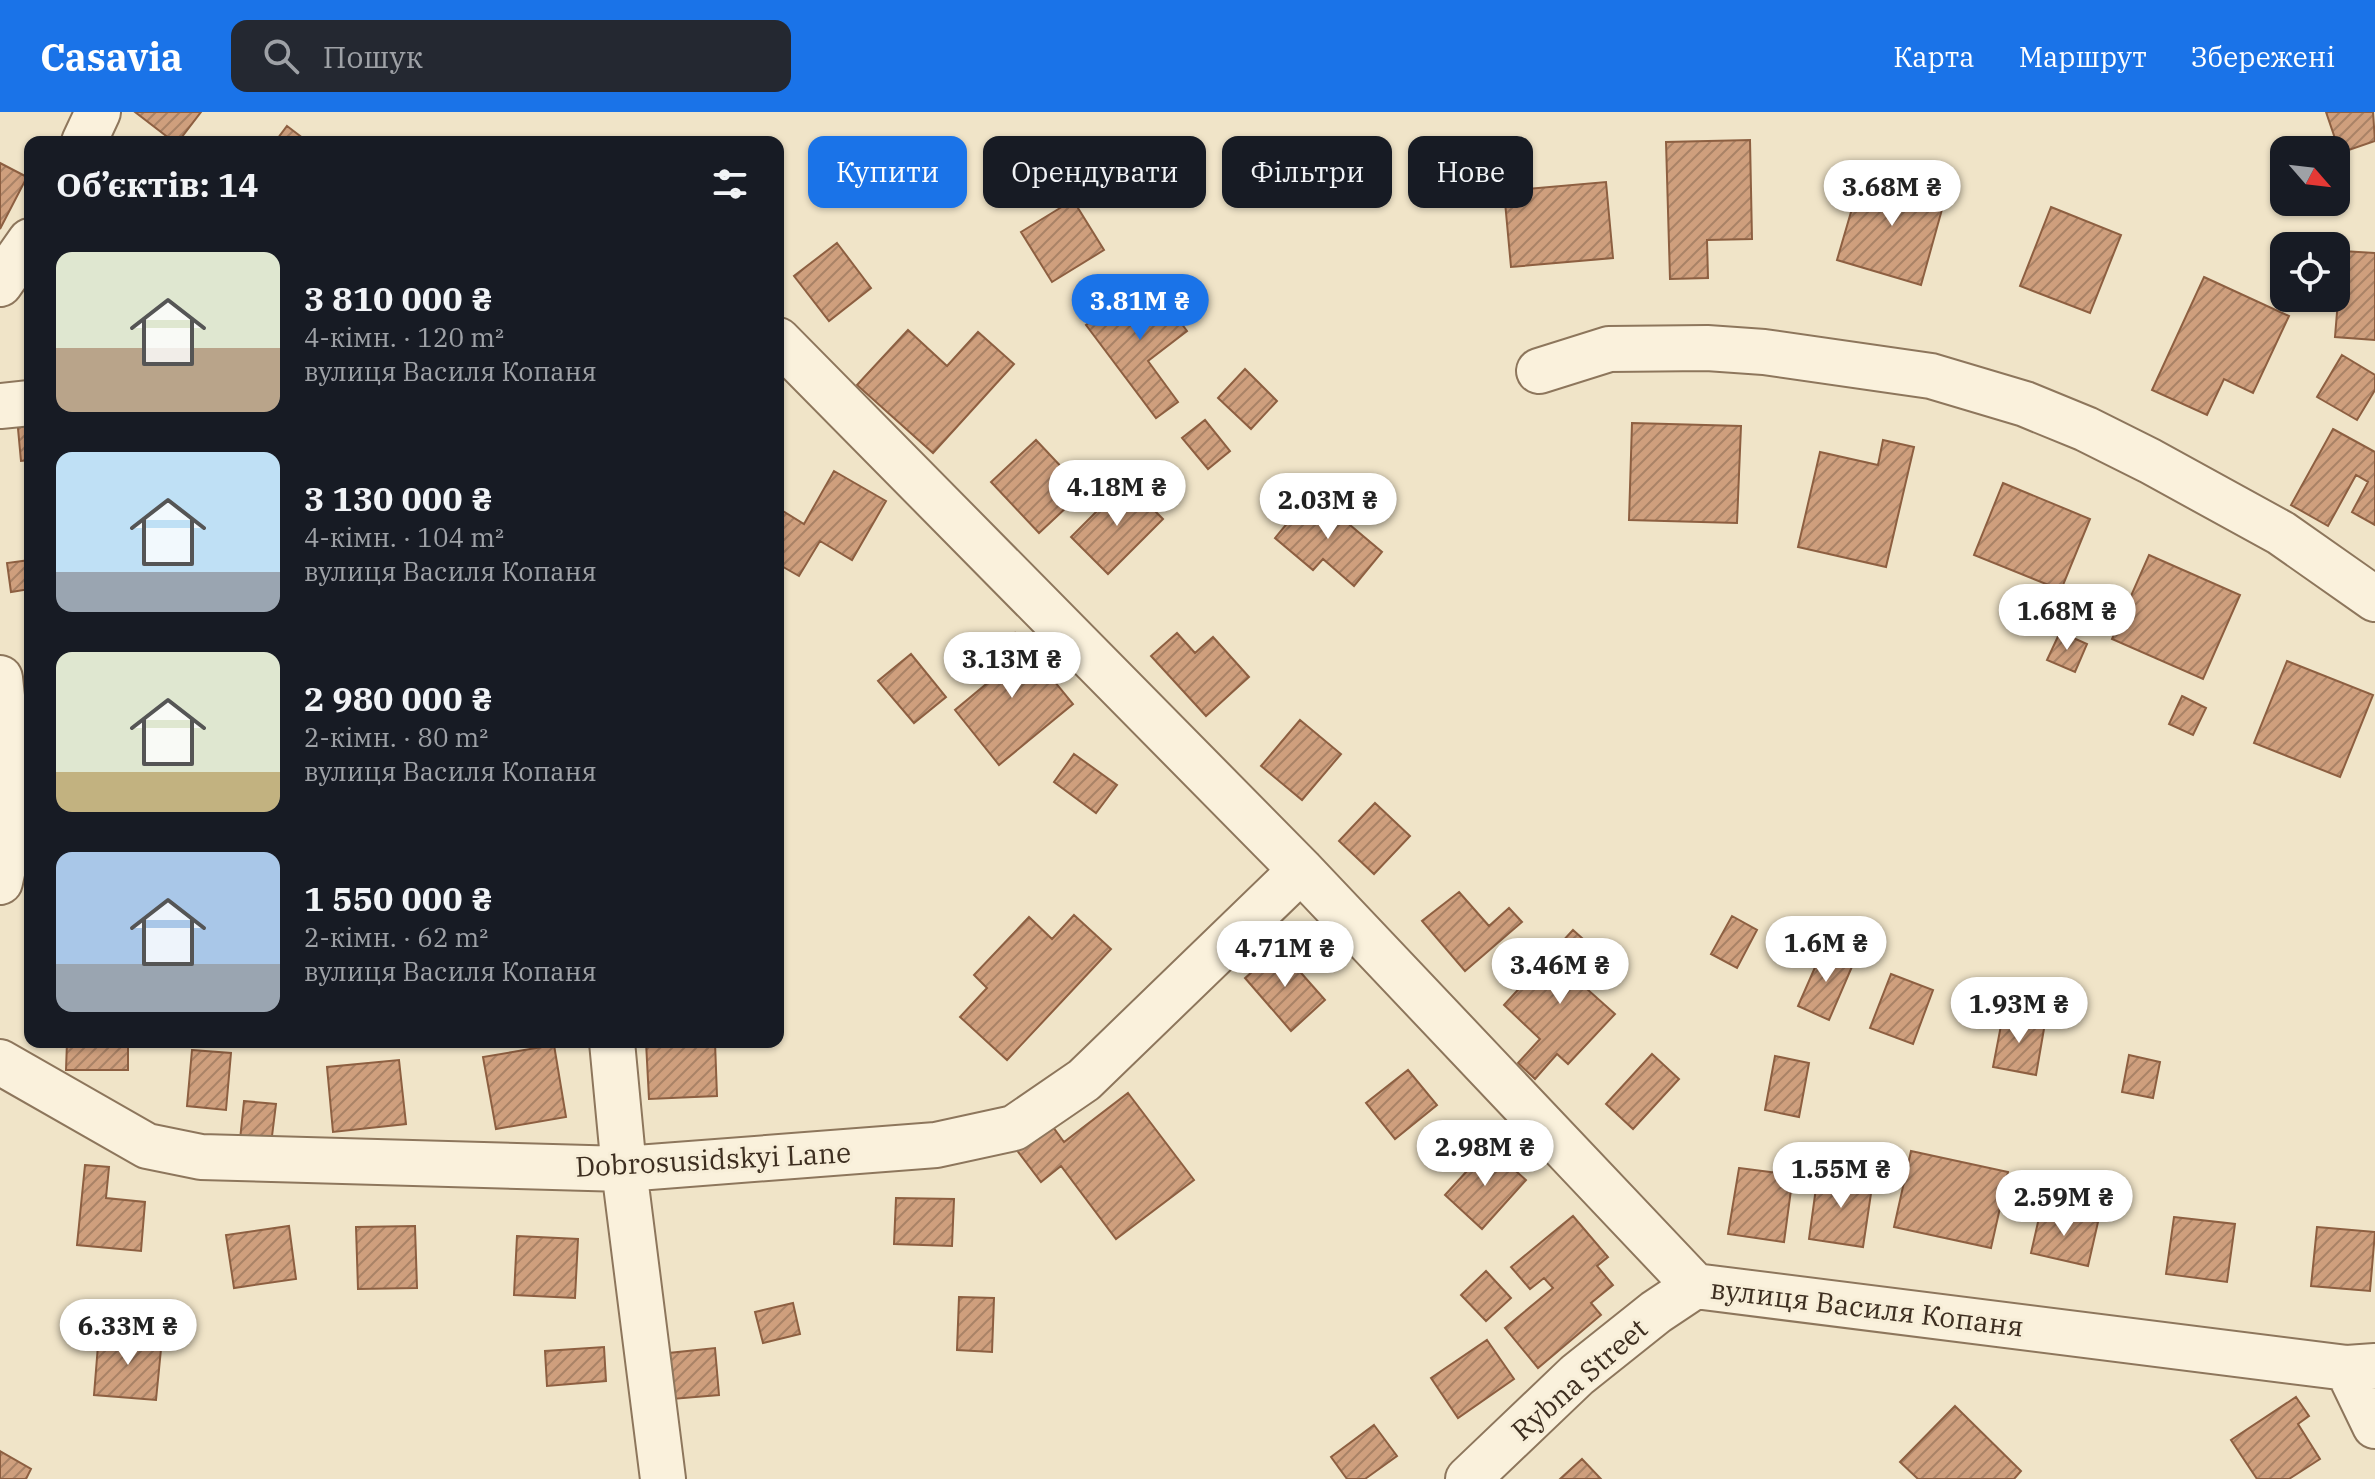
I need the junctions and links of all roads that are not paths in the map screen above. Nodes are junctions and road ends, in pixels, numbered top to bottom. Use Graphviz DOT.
graph roads {
  1 [pos="98,112"];
  2 [pos="87,136"];
  3 [pos="24,250"];
  4 [pos="0,284"];
  5 [pos="784,346"];
  6 [pos="1539,371"];
  7 [pos="24,404"];
  8 [pos="0,406"];
  9 [pos="2375,599"];
  10 [pos="0,678"];
  11 [pos="1301,870"];
  12 [pos="0,882"];
  13 [pos="613,1048"];
  14 [pos="0,1062"];
  15 [pos="624,1169"];
  16 [pos="1695,1286"];
  17 [pos="2361,1367"];
  18 [pos="2375,1426"];
  19 [pos="663,1479"];
  20 [pos="1468,1479"];
  1 -- 2 [label="street"];
  3 -- 4 [label="street"];
  5 -- 11 [label="street, вулиця Василя Копаня"];
  6 -- 9 [label="street"];
  7 -- 8 [label="street"];
  10 -- 12 [label="street"];
  11 -- 15 [label="street, Dobrosusidskyi Lane"];
  11 -- 16 [label="street, вулиця Василя Копаня"];
  13 -- 15 [label="street"];
  14 -- 15 [label="street, Dobrosusidskyi Lane"];
  15 -- 19 [label="street"];
  16 -- 17 [label="street, вулиця Василя Копаня"];
  16 -- 20 [label="street, Rybna Street"];
  17 -- 18 [label="street, вулиця Василя Копаня"];
}
